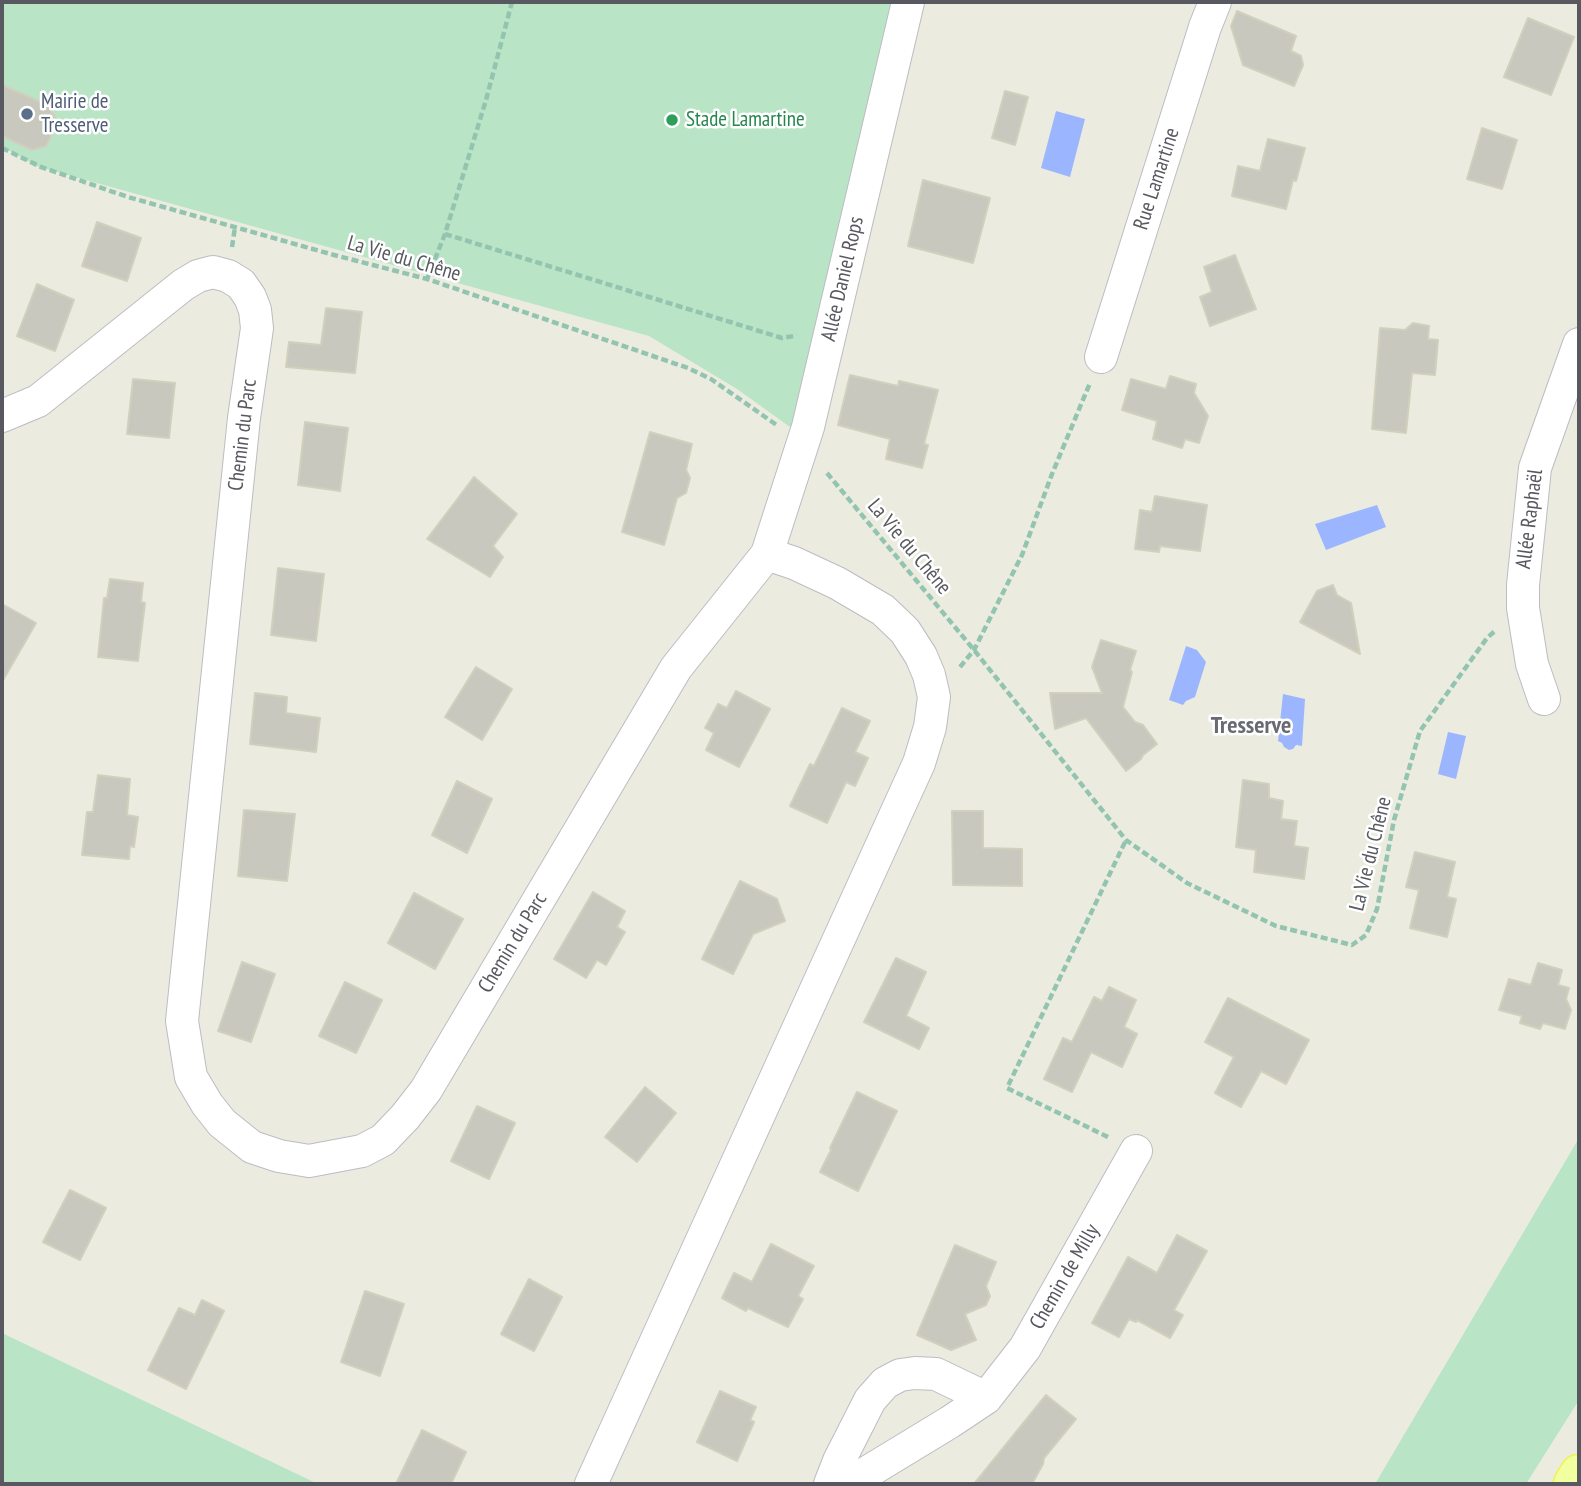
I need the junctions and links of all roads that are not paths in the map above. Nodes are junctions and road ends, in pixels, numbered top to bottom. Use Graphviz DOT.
graph roads {
  1 [pos="908,2"];
  2 [pos="1216,2"];
  3 [pos="1579,344"];
  4 [pos="1101,357"];
  5 [pos="2,416"];
  6 [pos="767,554"];
  7 [pos="1544,699"];
  8 [pos="1136,1151"];
  9 [pos="986,1398"];
  10 [pos="1579,1474"];
  11 [pos="591,1484"];
  12 [pos="830,1484"];
  13 [pos="848,1484"];
  14 [pos="1573,1484"];
  1 -- 6 [label="street, Allée Daniel Rops"];
  2 -- 4 [label="street, Rue Lamartine"];
  3 -- 7 [label="street, Allée Raphaël"];
  5 -- 6 [label="street, Chemin du Parc"];
  6 -- 11 [label="street"];
  8 -- 9 [label="street, Chemin de Milly"];
  9 -- 12 [label="street"];
  9 -- 13 [label="street, Chemin de Milly"];
  10 -- 14 [label="main road"];
}
